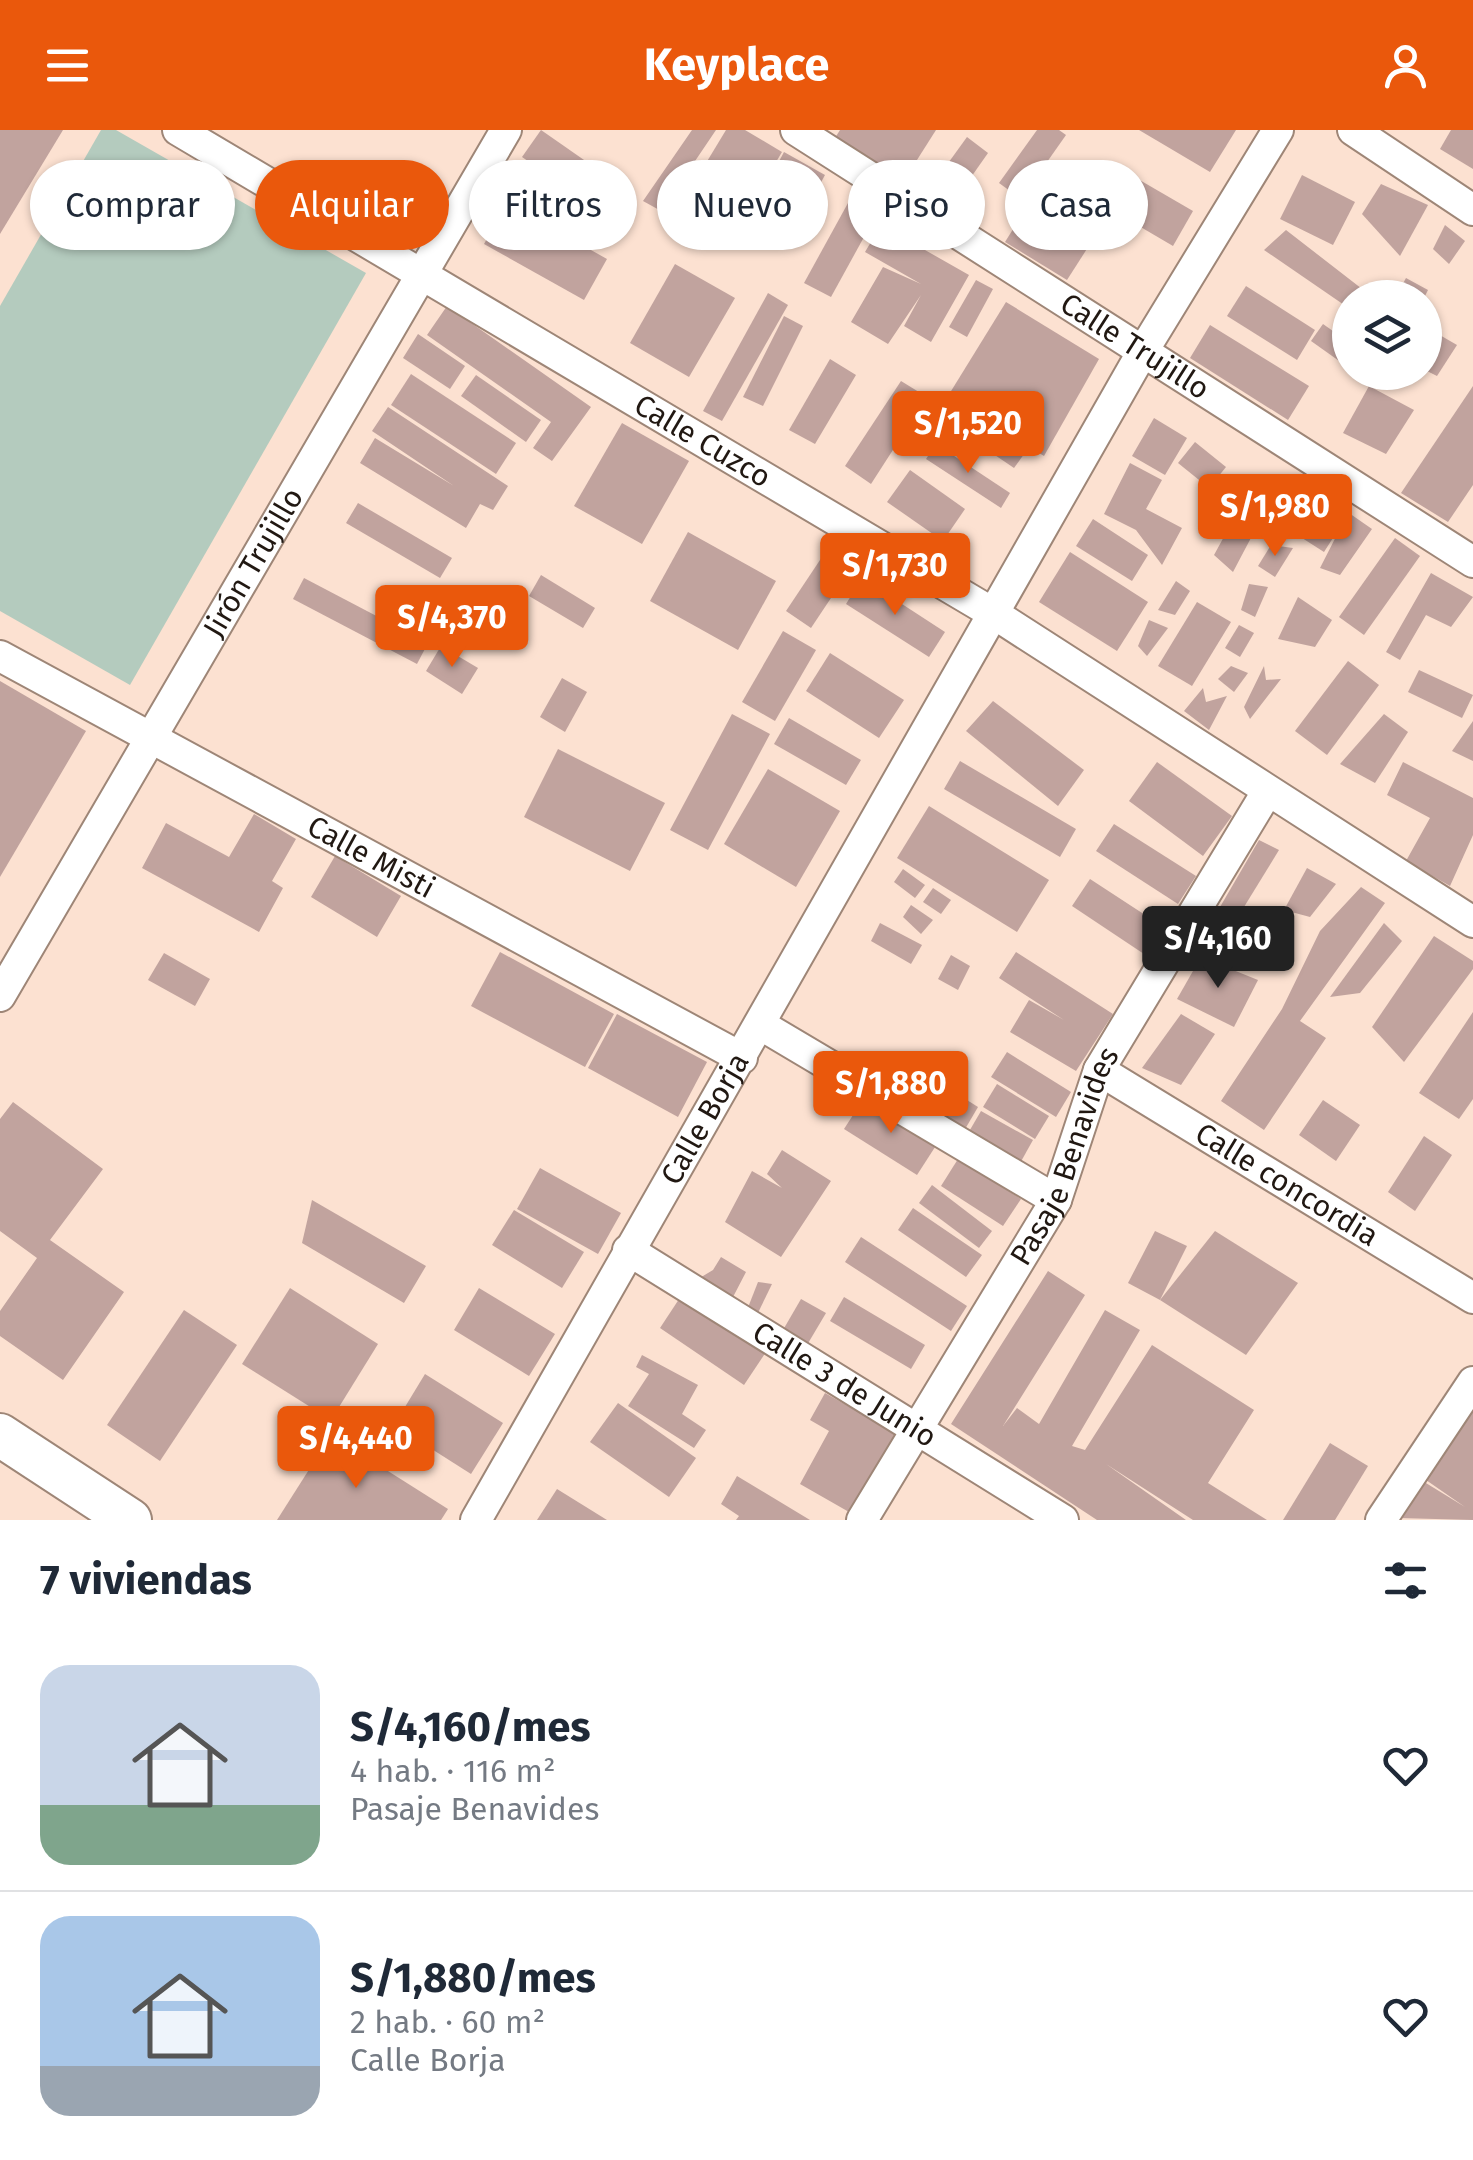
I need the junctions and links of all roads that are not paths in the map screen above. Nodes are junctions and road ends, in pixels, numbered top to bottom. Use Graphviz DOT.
graph roads {
  1 [pos="178,130"];
  2 [pos="506,130"];
  3 [pos="796,130"];
  4 [pos="1278,130"];
  5 [pos="1353,130"];
  6 [pos="1473,210"];
  7 [pos="424,273"];
  8 [pos="1143,351"];
  9 [pos="1473,562"];
  10 [pos="996,615"];
  11 [pos="0,656"];
  12 [pos="152,735"];
  13 [pos="1267,792"];
  14 [pos="1471,915"];
  15 [pos="0,996"];
  16 [pos="762,1024"];
  17 [pos="742,1058"];
  18 [pos="1099,1070"];
  19 [pos="1056,1200"];
  20 [pos="628,1250"];
  21 [pos="1473,1298"];
  22 [pos="1473,1382"];
  23 [pos="917,1430"];
  24 [pos="0,1434"];
  25 [pos="130,1520"];
  26 [pos="476,1520"];
  27 [pos="862,1520"];
  28 [pos="1063,1520"];
  29 [pos="1381,1520"];
  1 -- 7 [label="street, Calle Cuzco"];
  2 -- 7 [label="street, Jirón Trujillo"];
  3 -- 8 [label="street, Calle Trujillo"];
  4 -- 8 [label="street, Calle Borja"];
  5 -- 6 [label="street"];
  7 -- 10 [label="street, Calle Cuzco"];
  7 -- 12 [label="street, Jirón Trujillo"];
  8 -- 9 [label="street, Calle Trujillo"];
  8 -- 10 [label="street, Calle Borja"];
  10 -- 13 [label="street, Calle Cuzco"];
  10 -- 16 [label="street, Calle Borja"];
  11 -- 12 [label="street, Calle Misti"];
  12 -- 15 [label="street, Jirón Trujillo"];
  12 -- 17 [label="street, Calle Misti"];
  13 -- 14 [label="street, Calle Cuzco"];
  13 -- 18 [label="street, Pasaje Benavides"];
  16 -- 17 [label="street, Calle Borja"];
  16 -- 19 [label="street"];
  17 -- 20 [label="street, Calle Borja"];
  18 -- 19 [label="street, Pasaje Benavides"];
  18 -- 21 [label="street, Calle concordia"];
  19 -- 23 [label="street, Pasaje Benavides"];
  20 -- 23 [label="street, Calle 3 de Junio"];
  20 -- 26 [label="street, Calle Borja"];
  22 -- 29 [label="street"];
  23 -- 27 [label="street, Pasaje Benavides"];
  23 -- 28 [label="street, Calle 3 de Junio"];
  24 -- 25 [label="main road"];
}
